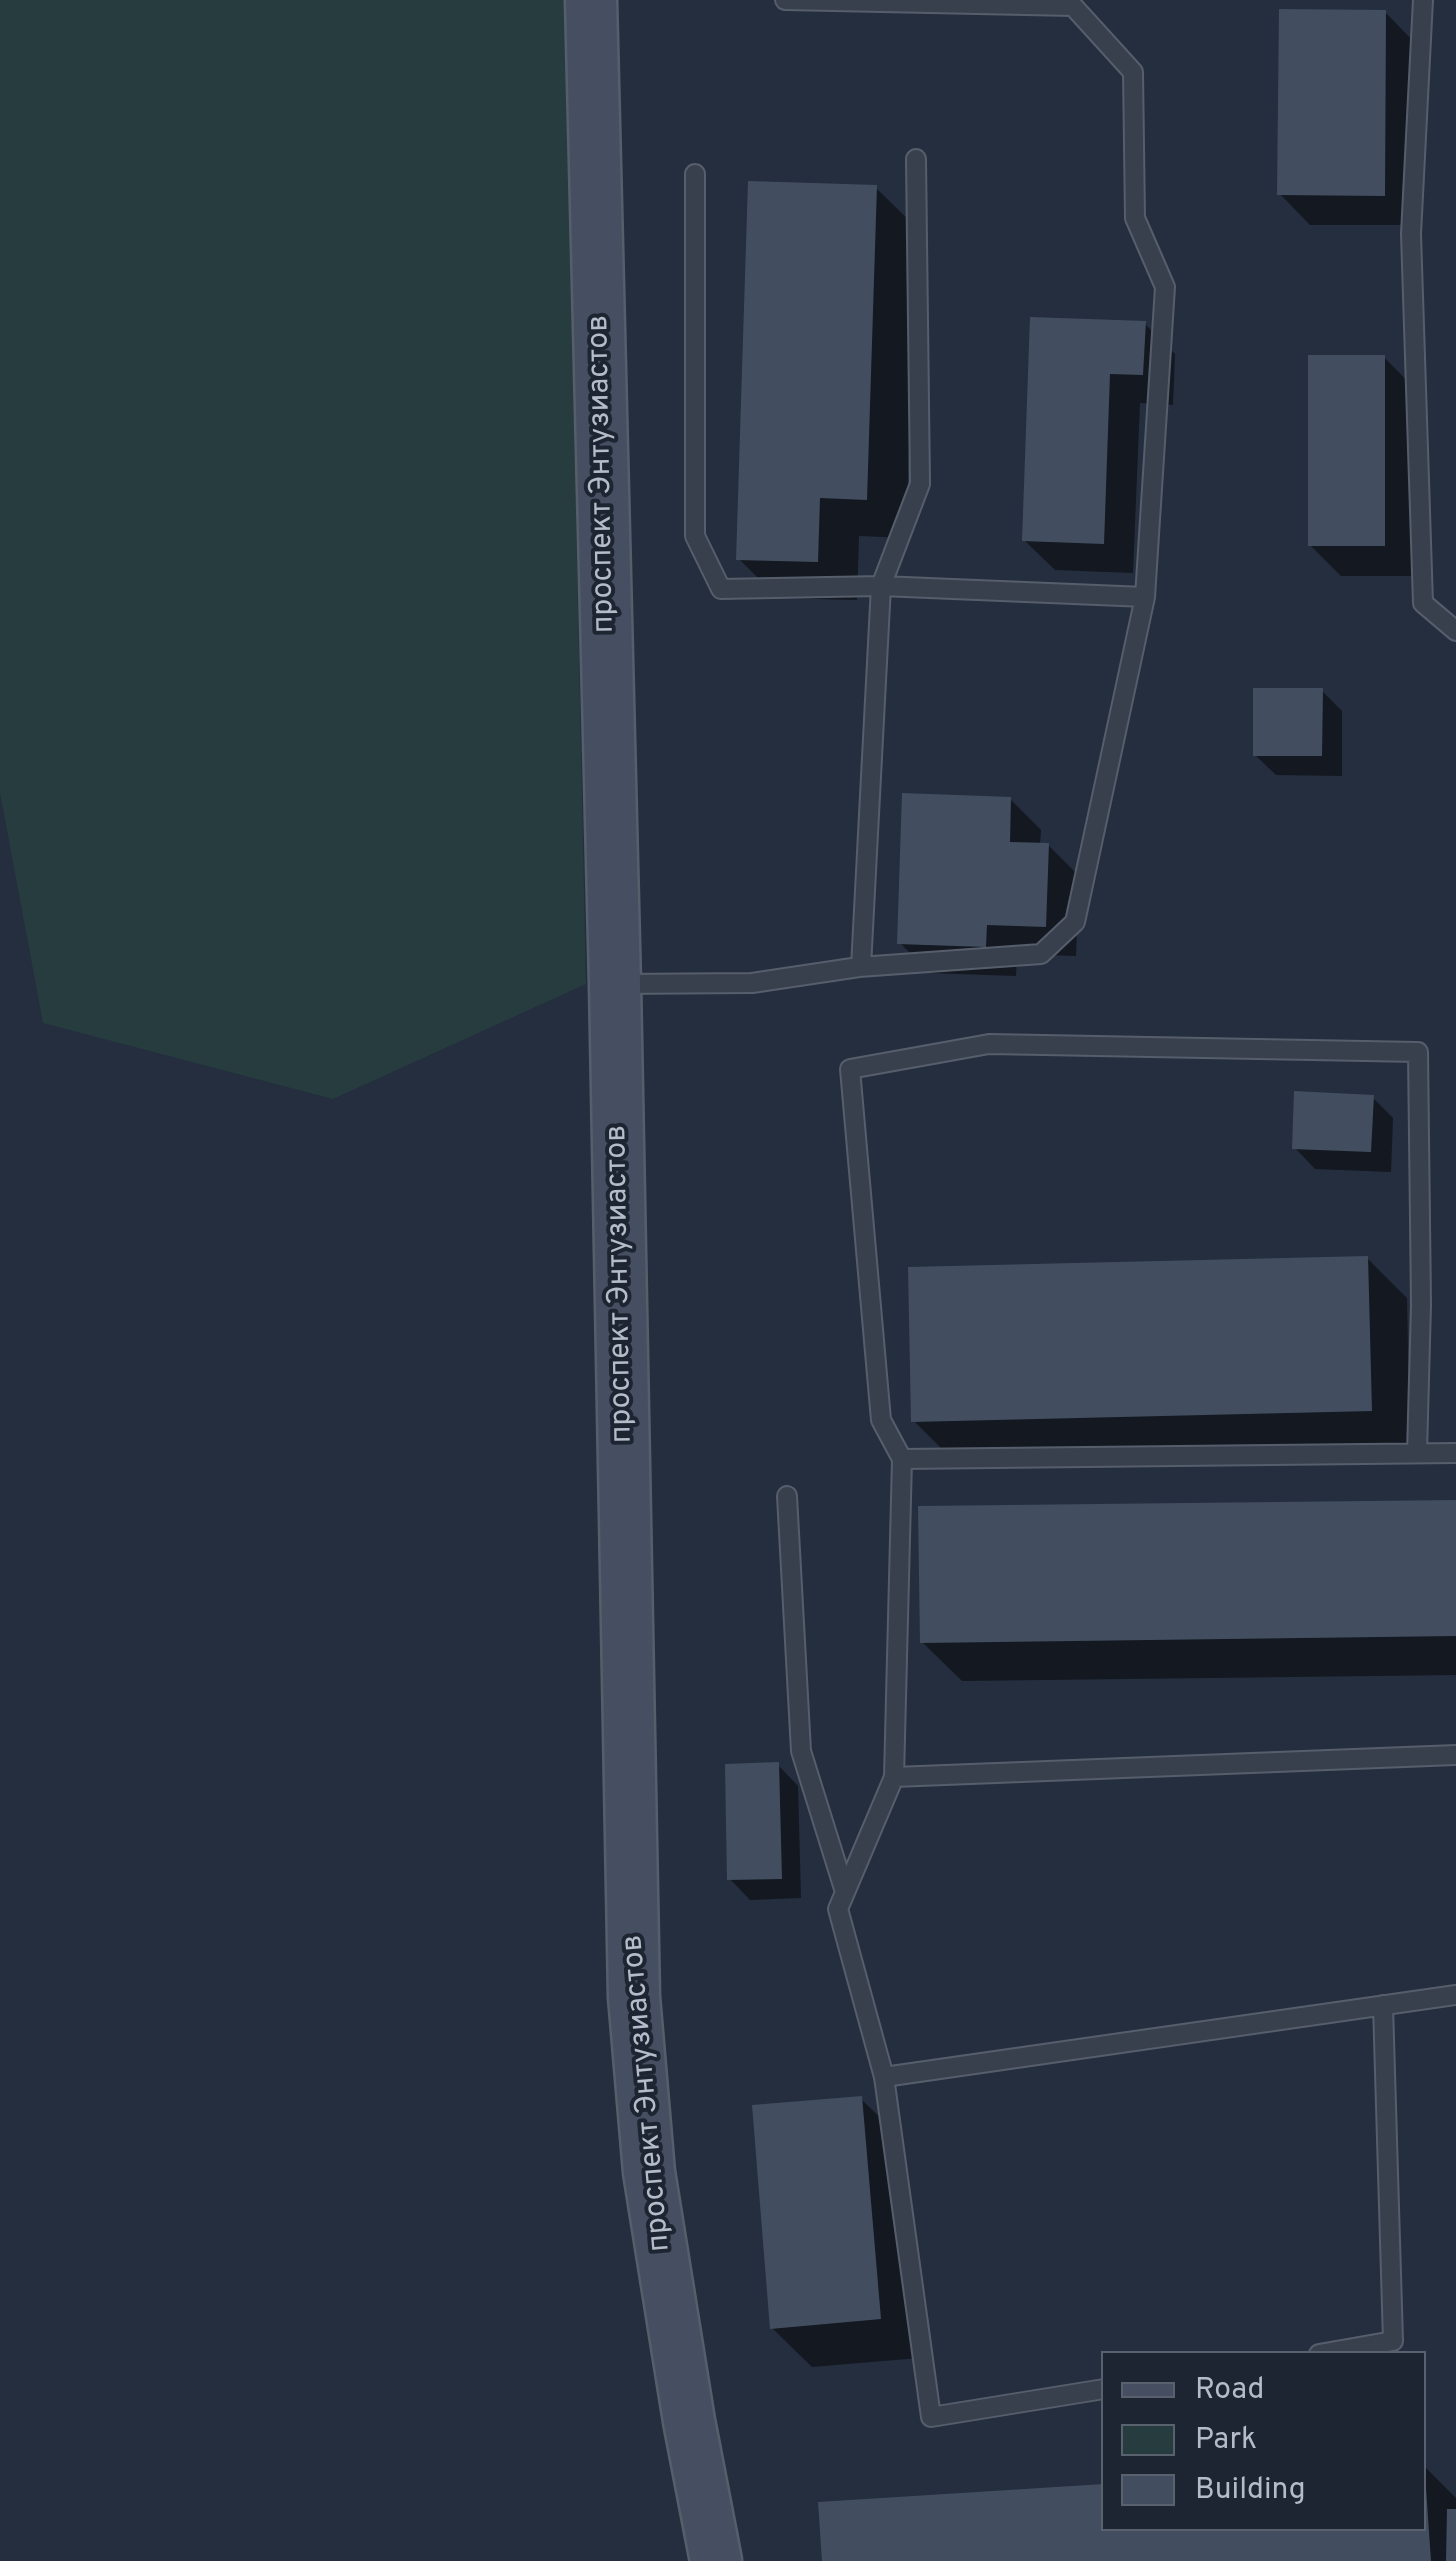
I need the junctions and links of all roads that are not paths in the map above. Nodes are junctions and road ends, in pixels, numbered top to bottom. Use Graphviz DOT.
graph roads {
  1 [pos="591,0"];
  2 [pos="785,0"];
  3 [pos="1423,0"];
  4 [pos="916,159"];
  5 [pos="695,174"];
  6 [pos="882,586"];
  7 [pos="1145,598"];
  8 [pos="1456,631"];
  9 [pos="862,967"];
  10 [pos="616,984"];
  11 [pos="1417,1453"];
  12 [pos="1456,1453"];
  13 [pos="902,1460"];
  14 [pos="786,1496"];
  15 [pos="1456,1755"];
  16 [pos="894,1777"];
  17 [pos="845,1892"];
  18 [pos="1456,1995"];
  19 [pos="1383,2005"];
  20 [pos="884,2078"];
  21 [pos="1338,2351"];
  22 [pos="1101,2389"];
  23 [pos="716,2561"];
  1 -- 10 [label="street, проспект Энтузиастов"];
  2 -- 7 [label="lane"];
  3 -- 8 [label="lane"];
  4 -- 6 [label="lane"];
  5 -- 6 [label="lane"];
  6 -- 7 [label="lane"];
  6 -- 9 [label="lane"];
  7 -- 9 [label="lane"];
  9 -- 10 [label="lane"];
  10 -- 23 [label="street, проспект Энтузиастов"];
  11 -- 12 [label="lane"];
  11 -- 13 [label="lane"];
  11 -- 13 [label="lane"];
  13 -- 16 [label="lane"];
  14 -- 17 [label="lane"];
  15 -- 16 [label="lane"];
  16 -- 17 [label="lane"];
  17 -- 20 [label="lane"];
  18 -- 19 [label="lane"];
  19 -- 20 [label="lane"];
  19 -- 21 [label="lane"];
  20 -- 22 [label="lane"];
}
